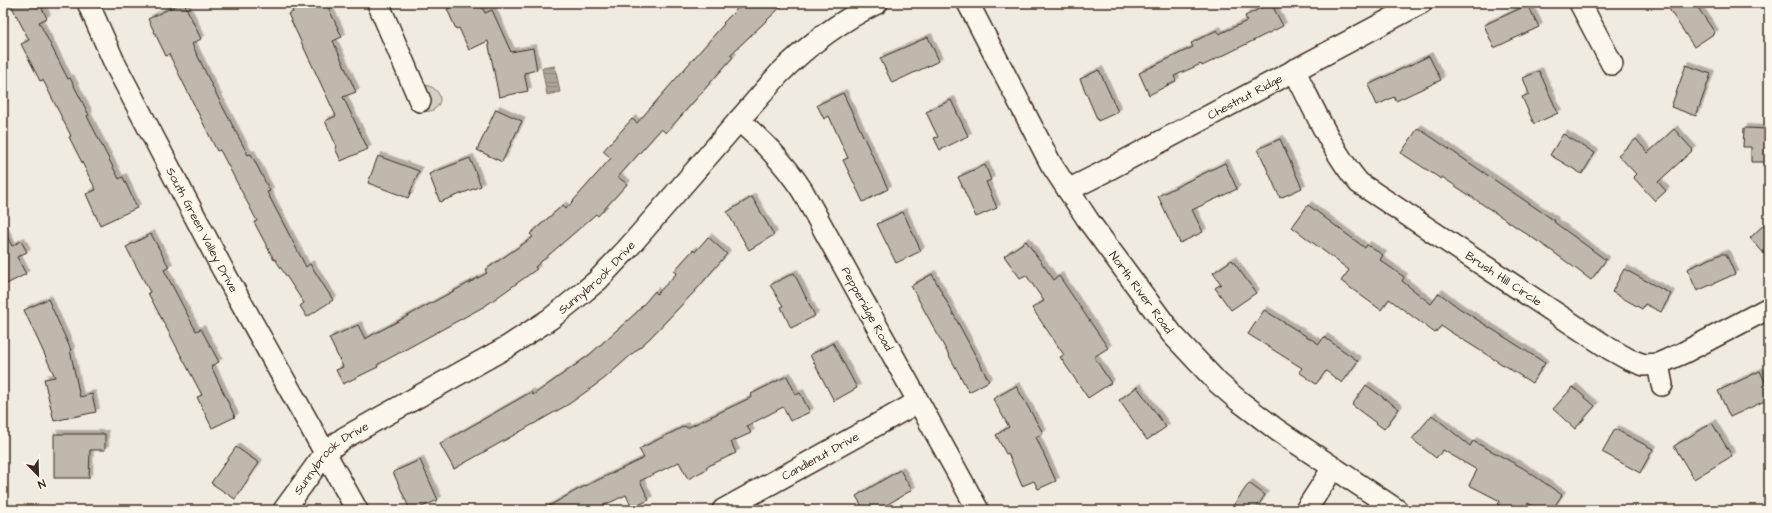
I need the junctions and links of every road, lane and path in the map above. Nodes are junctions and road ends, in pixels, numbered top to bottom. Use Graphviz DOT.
graph roads {
  1 [pos="88,3"];
  2 [pos="378,3"];
  3 [pos="877,3"];
  4 [pos="968,3"];
  5 [pos="1421,3"];
  6 [pos="1580,3"];
  7 [pos="1612,64"];
  8 [pos="1294,70"];
  9 [pos="420,101"];
  10 [pos="739,120"];
  11 [pos="1068,190"];
  12 [pos="1769,308"];
  13 [pos="1658,364"];
  14 [pos="1662,385"];
  15 [pos="918,402"];
  16 [pos="326,452"];
  17 [pos="1333,468"];
  18 [pos="284,510"];
  19 [pos="357,510"];
  20 [pos="723,510"];
  21 [pos="978,510"];
  22 [pos="1306,510"];
  23 [pos="1397,510"];
  1 -- 16 [label="street, South Green Valley Drive"];
  2 -- 9 [label="street"];
  3 -- 10 [label="street, Sunnybrook Drive"];
  4 -- 11 [label="street, North River Road"];
  5 -- 8 [label="street, Chestnut Ridge"];
  6 -- 7 [label="street"];
  8 -- 11 [label="street, Chestnut Ridge"];
  8 -- 13 [label="street, Brush Hill Circle"];
  10 -- 15 [label="street, Pepperidge Road"];
  10 -- 16 [label="street, Sunnybrook Drive"];
  11 -- 17 [label="street, North River Road"];
  12 -- 13 [label="street, Brush Hill Circle"];
  13 -- 14 [label="street"];
  15 -- 20 [label="street, Candlenut Drive"];
  15 -- 21 [label="street, Pepperidge Road"];
  16 -- 18 [label="street, Sunnybrook Drive"];
  16 -- 19 [label="street, South Green Valley Drive"];
  17 -- 22 [label="street"];
  17 -- 23 [label="street, North River Road"];
}
